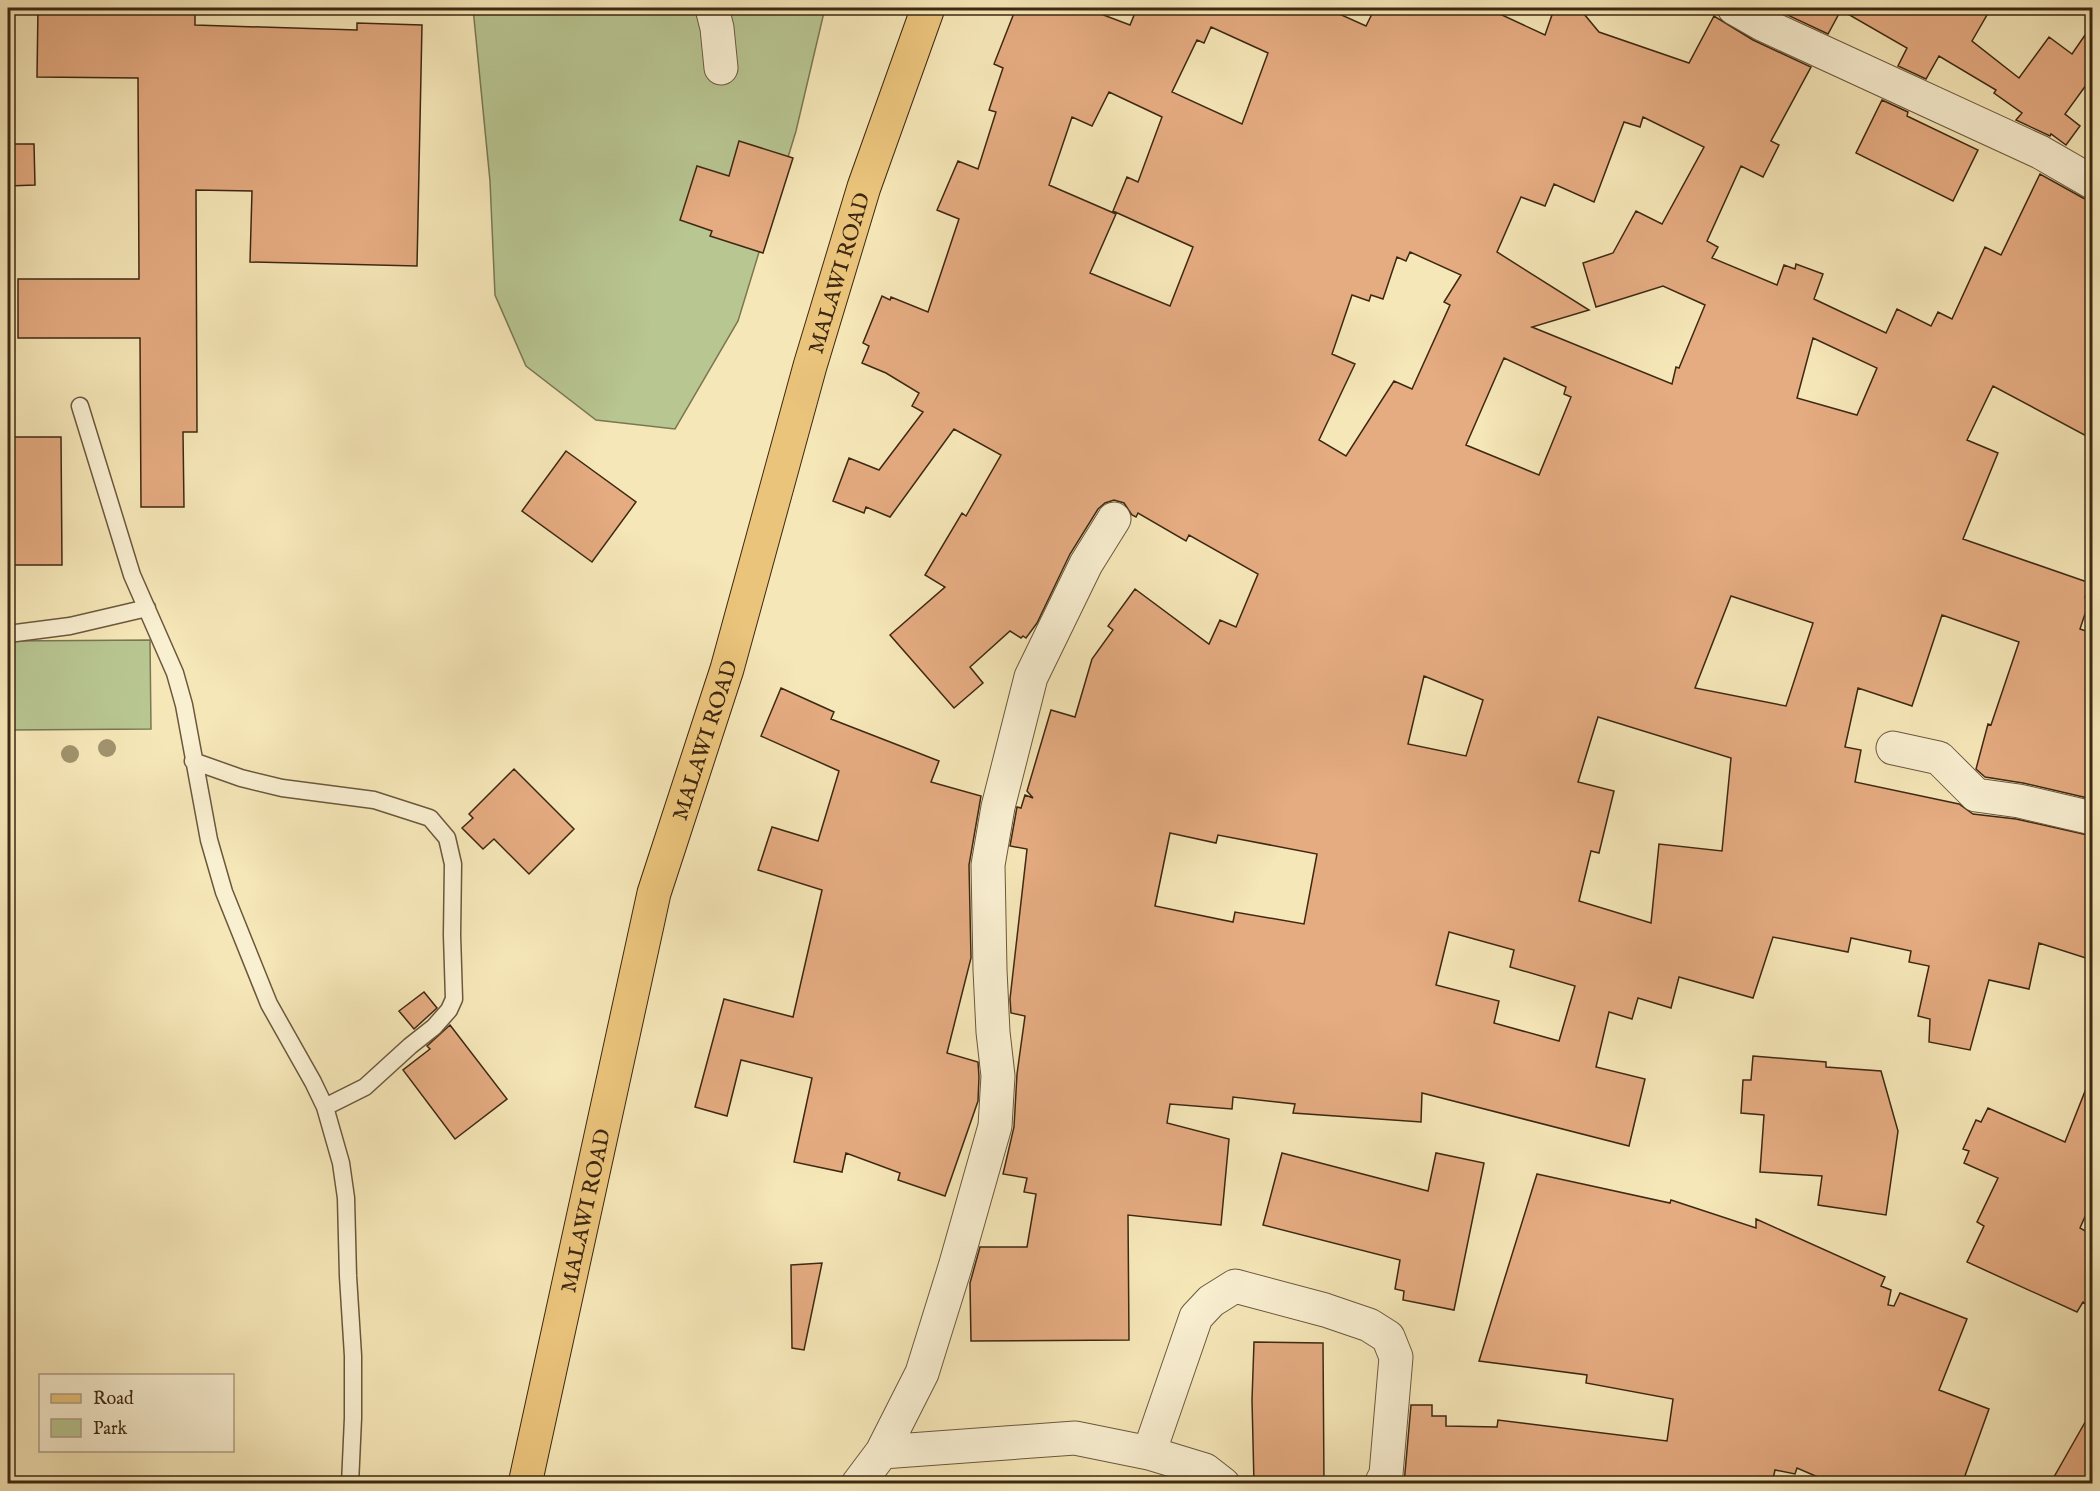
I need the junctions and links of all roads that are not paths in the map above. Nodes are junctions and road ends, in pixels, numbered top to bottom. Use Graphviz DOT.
graph roads {
  1 [pos="712,8"];
  2 [pos="928,8"];
  3 [pos="1734,8"];
  4 [pos="721,68"];
  5 [pos="2092,182"];
  6 [pos="80,406"];
  7 [pos="1114,519"];
  8 [pos="147,608"];
  9 [pos="8,634"];
  10 [pos="1893,748"];
  11 [pos="193,761"];
  12 [pos="2092,818"];
  13 [pos="325,1107"];
  14 [pos="882,1452"];
  15 [pos="1149,1453"];
  16 [pos="350,1484"];
  17 [pos="525,1484"];
  18 [pos="858,1484"];
  19 [pos="1223,1484"];
  20 [pos="1381,1484"];
  1 -- 4 [label="street"];
  2 -- 17 [label="main road, MALAWI ROAD"];
  3 -- 5 [label="street"];
  6 -- 8 [label="lane"];
  7 -- 14 [label="street"];
  8 -- 9 [label="lane"];
  8 -- 11 [label="lane"];
  10 -- 12 [label="street"];
  11 -- 13 [label="lane"];
  11 -- 13 [label="lane"];
  13 -- 16 [label="lane"];
  14 -- 15 [label="street"];
  14 -- 18 [label="street"];
  15 -- 19 [label="street"];
  15 -- 20 [label="street"];
}
